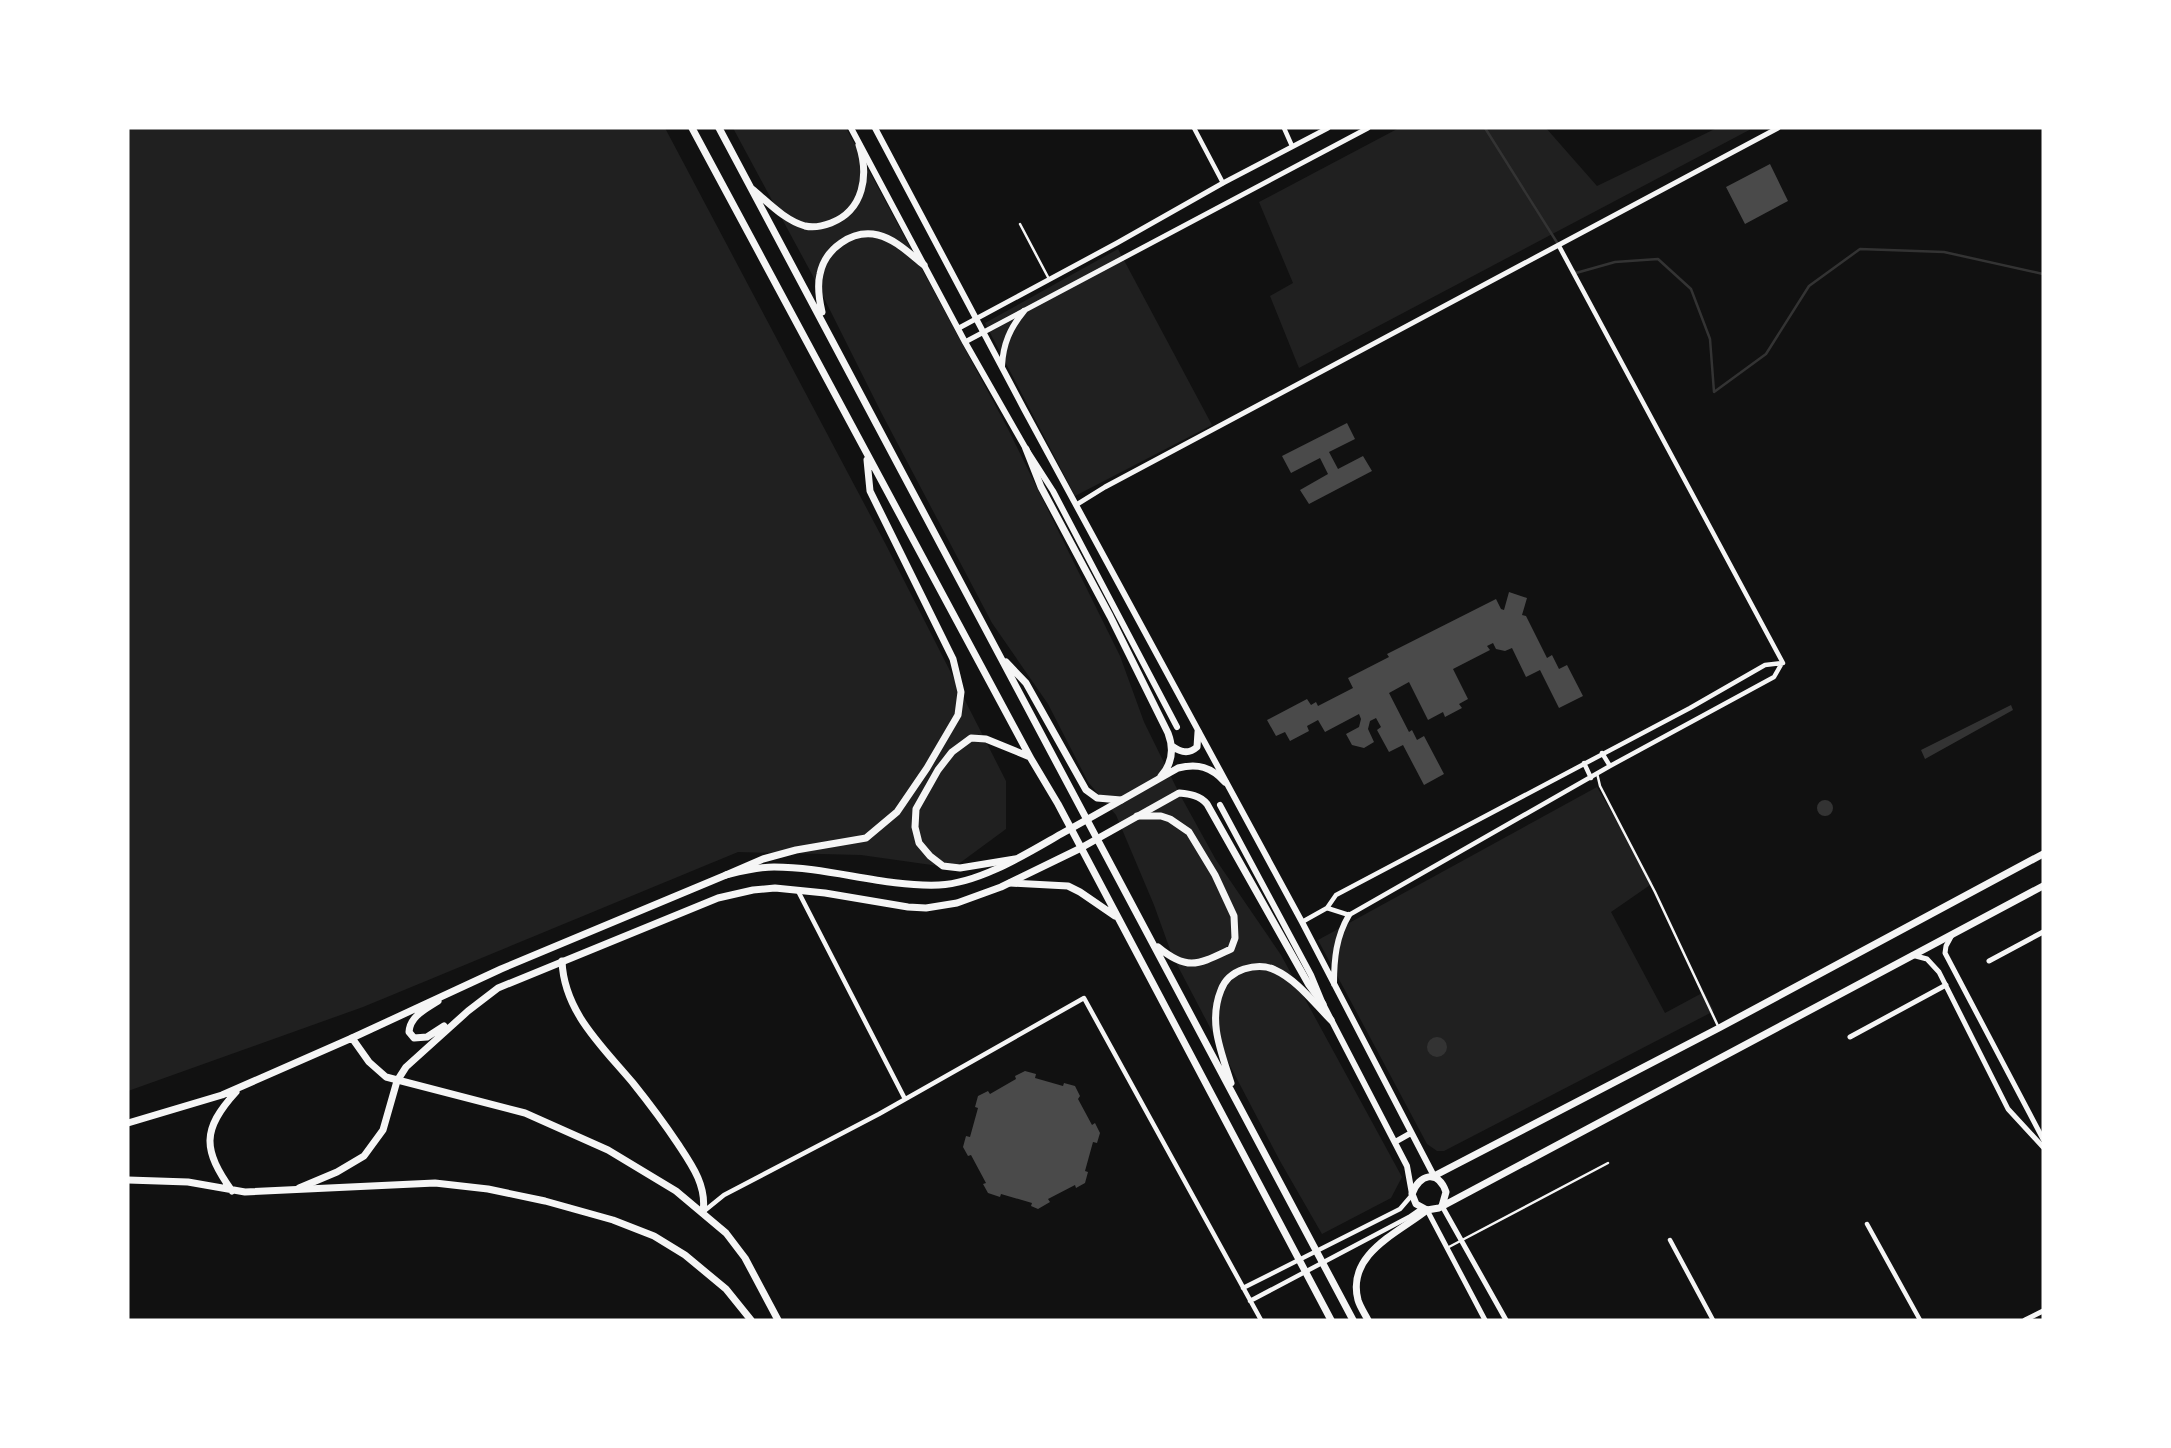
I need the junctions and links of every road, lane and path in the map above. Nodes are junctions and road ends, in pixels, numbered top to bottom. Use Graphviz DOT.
graph roads {
  1 [pos="692,128"];
  2 [pos="719,128"];
  3 [pos="851,128"];
  4 [pos="874,128"];
  5 [pos="1194,128"];
  6 [pos="1284,128"];
  7 [pos="1328,128"];
  8 [pos="1368,128"];
  9 [pos="1778,128"];
  10 [pos="859,145"];
  11 [pos="1292,146"];
  12 [pos="1223,183"];
  13 [pos="748,186"];
  14 [pos="1020,224"];
  15 [pos="1559,246"];
  16 [pos="923,265"];
  17 [pos="1049,279"];
  18 [pos="1024,311"];
  19 [pos="975,319"];
  20 [pos="824,323"];
  21 [pos="958,328"];
  22 [pos="983,333"];
  23 [pos="965,342"];
  24 [pos="1002,369"];
  25 [pos="1026,449"];
  26 [pos="867,454"];
  27 [pos="1076,505"];
  28 [pos="998,654"];
  29 [pos="1783,663"];
  30 [pos="1177,727"];
  31 [pos="1198,732"];
  32 [pos="1172,746"];
  33 [pos="1602,753"];
  34 [pos="1030,757"];
  35 [pos="1584,763"];
  36 [pos="1609,766"];
  37 [pos="1597,773"];
  38 [pos="1591,778"];
  39 [pos="1158,779"];
  40 [pos="1225,782"];
  41 [pos="1121,800"];
  42 [pos="1220,805"];
  43 [pos="1137,816"];
  44 [pos="2043,853"];
  45 [pos="1015,859"];
  46 [pos="726,875"];
  47 [pos="1010,883"];
  48 [pos="2043,886"];
  49 [pos="798,891"];
  50 [pos="1327,908"];
  51 [pos="1349,915"];
  52 [pos="1119,918"];
  53 [pos="1302,922"];
  54 [pos="2043,932"];
  55 [pos="1954,933"];
  56 [pos="1155,945"];
  57 [pos="1912,955"];
  58 [pos="562,961"];
  59 [pos="1989,961"];
  60 [pos="1334,985"];
  61 [pos="1946,985"];
  62 [pos="457,989"];
  63 [pos="1323,1004"];
  64 [pos="468,1011"];
  65 [pos="1331,1020"];
  66 [pos="1719,1028"];
  67 [pos="1850,1037"];
  68 [pos="352,1038"];
  69 [pos="397,1081"];
  70 [pos="239,1088"];
  71 [pos="905,1099"];
  72 [pos="1236,1100"];
  73 [pos="128,1123"];
  74 [pos="1411,1133"];
  75 [pos="2043,1139"];
  76 [pos="1395,1142"];
  77 [pos="2043,1147"];
  78 [pos="1608,1163"];
  79 [pos="1434,1177"];
  80 [pos="128,1180"];
  81 [pos="295,1190"];
  82 [pos="232,1191"];
  83 [pos="1412,1194"];
  84 [pos="1442,1206"];
  85 [pos="1425,1209"];
  86 [pos="703,1212"];
  87 [pos="1867,1224"];
  88 [pos="1462,1240"];
  89 [pos="1670,1240"];
  90 [pos="1447,1248"];
  91 [pos="1243,1288"];
  92 [pos="1250,1301"];
  93 [pos="2043,1311"];
  94 [pos="751,1320"];
  95 [pos="778,1320"];
  96 [pos="1261,1320"];
  97 [pos="1331,1320"];
  98 [pos="1353,1320"];
  99 [pos="1368,1320"];
  100 [pos="1485,1320"];
  101 [pos="1506,1320"];
  102 [pos="1713,1320"];
  103 [pos="1920,1320"];
  104 [pos="2025,1320"];
  1 -- 26 [label="main road"];
  2 -- 13 [label="main road"];
  3 -- 10 [label="main road"];
  4 -- 19 [label="main road"];
  5 -- 12 [label="street"];
  6 -- 11 [label="street"];
  7 -- 11 [label="street"];
  8 -- 18 [label="street"];
  9 -- 15 [label="street"];
  10 -- 13 [label="main road"];
  10 -- 16 [label="main road"];
  11 -- 12 [label="street"];
  12 -- 17 [label="street"];
  13 -- 20 [label="main road"];
  14 -- 17 [label="lane"];
  15 -- 27 [label="street"];
  15 -- 29 [label="street"];
  16 -- 20 [label="main road"];
  16 -- 21 [label="main road"];
  17 -- 19 [label="street"];
  18 -- 22 [label="street"];
  18 -- 24 [label="main road"];
  19 -- 21 [label="street"];
  19 -- 22 [label="main road"];
  20 -- 28 [label="main road"];
  21 -- 23 [label="main road"];
  22 -- 23 [label="street"];
  22 -- 24 [label="main road"];
  23 -- 25 [label="main road"];
  24 -- 27 [label="main road"];
  25 -- 30 [label="main road"];
  25 -- 32 [label="main road"];
  26 -- 34 [label="main road"];
  26 -- 46 [label="main road"];
  27 -- 31 [label="main road"];
  28 -- 41 [label="main road"];
  28 -- 56 [label="main road"];
  29 -- 33 [label="street"];
  29 -- 36 [label="street"];
  31 -- 32 [label="main road"];
  31 -- 40 [label="main road"];
  32 -- 39 [label="main road"];
  33 -- 35 [label="street"];
  33 -- 36 [label="street"];
  34 -- 45 [label="main road"];
  34 -- 52 [label="main road"];
  35 -- 38 [label="street"];
  35 -- 50 [label="street"];
  36 -- 37 [label="street"];
  37 -- 38 [label="street"];
  37 -- 66 [label="lane"];
  38 -- 51 [label="street"];
  39 -- 40 [label="main road"];
  39 -- 41 [label="main road"];
  40 -- 53 [label="main road"];
  41 -- 45 [label="main road"];
  42 -- 63 [label="main road"];
  43 -- 47 [label="main road"];
  43 -- 56 [label="main road"];
  43 -- 63 [label="main road"];
  44 -- 66 [label="main road"];
  45 -- 46 [label="main road"];
  46 -- 62 [label="main road"];
  47 -- 49 [label="main road"];
  47 -- 52 [label="main road"];
  48 -- 55 [label="main road"];
  49 -- 58 [label="main road"];
  49 -- 71 [label="street"];
  50 -- 51 [label="street"];
  50 -- 53 [label="street"];
  51 -- 60 [label="main road"];
  52 -- 97 [label="main road"];
  53 -- 60 [label="main road"];
  54 -- 59 [label="street"];
  55 -- 57 [label="main road"];
  55 -- 75 [label="street"];
  56 -- 72 [label="main road"];
  57 -- 61 [label="street"];
  57 -- 84 [label="main road"];
  58 -- 64 [label="main road"];
  58 -- 86 [label="main road"];
  60 -- 74 [label="main road"];
  61 -- 67 [label="street"];
  61 -- 77 [label="street"];
  62 -- 64 [label="main road"];
  62 -- 68 [label="main road"];
  63 -- 65 [label="main road"];
  64 -- 69 [label="main road"];
  65 -- 72 [label="main road"];
  65 -- 76 [label="main road"];
  66 -- 79 [label="main road"];
  68 -- 69 [label="main road"];
  68 -- 70 [label="main road"];
  69 -- 81 [label="main road"];
  69 -- 86 [label="main road"];
  70 -- 73 [label="main road"];
  70 -- 82 [label="main road"];
  71 -- 86 [label="street"];
  71 -- 91 [label="street"];
  72 -- 98 [label="main road"];
  74 -- 76 [label="main road"];
  74 -- 79 [label="main road"];
  76 -- 83 [label="main road"];
  78 -- 88 [label="lane"];
  79 -- 83 [label="main road"];
  79 -- 84 [label="main road"];
  80 -- 82 [label="main road"];
  81 -- 82 [label="main road"];
  81 -- 94 [label="main road"];
  83 -- 85 [label="main road"];
  83 -- 91 [label="street"];
  84 -- 85 [label="main road"];
  84 -- 88 [label="street"];
  85 -- 90 [label="street"];
  85 -- 92 [label="street"];
  85 -- 99 [label="main road"];
  86 -- 95 [label="main road"];
  87 -- 103 [label="street"];
  88 -- 90 [label="lane"];
  88 -- 101 [label="street"];
  89 -- 102 [label="street"];
  90 -- 100 [label="street"];
  91 -- 92 [label="street"];
  92 -- 96 [label="street"];
  93 -- 104 [label="street"];
}
